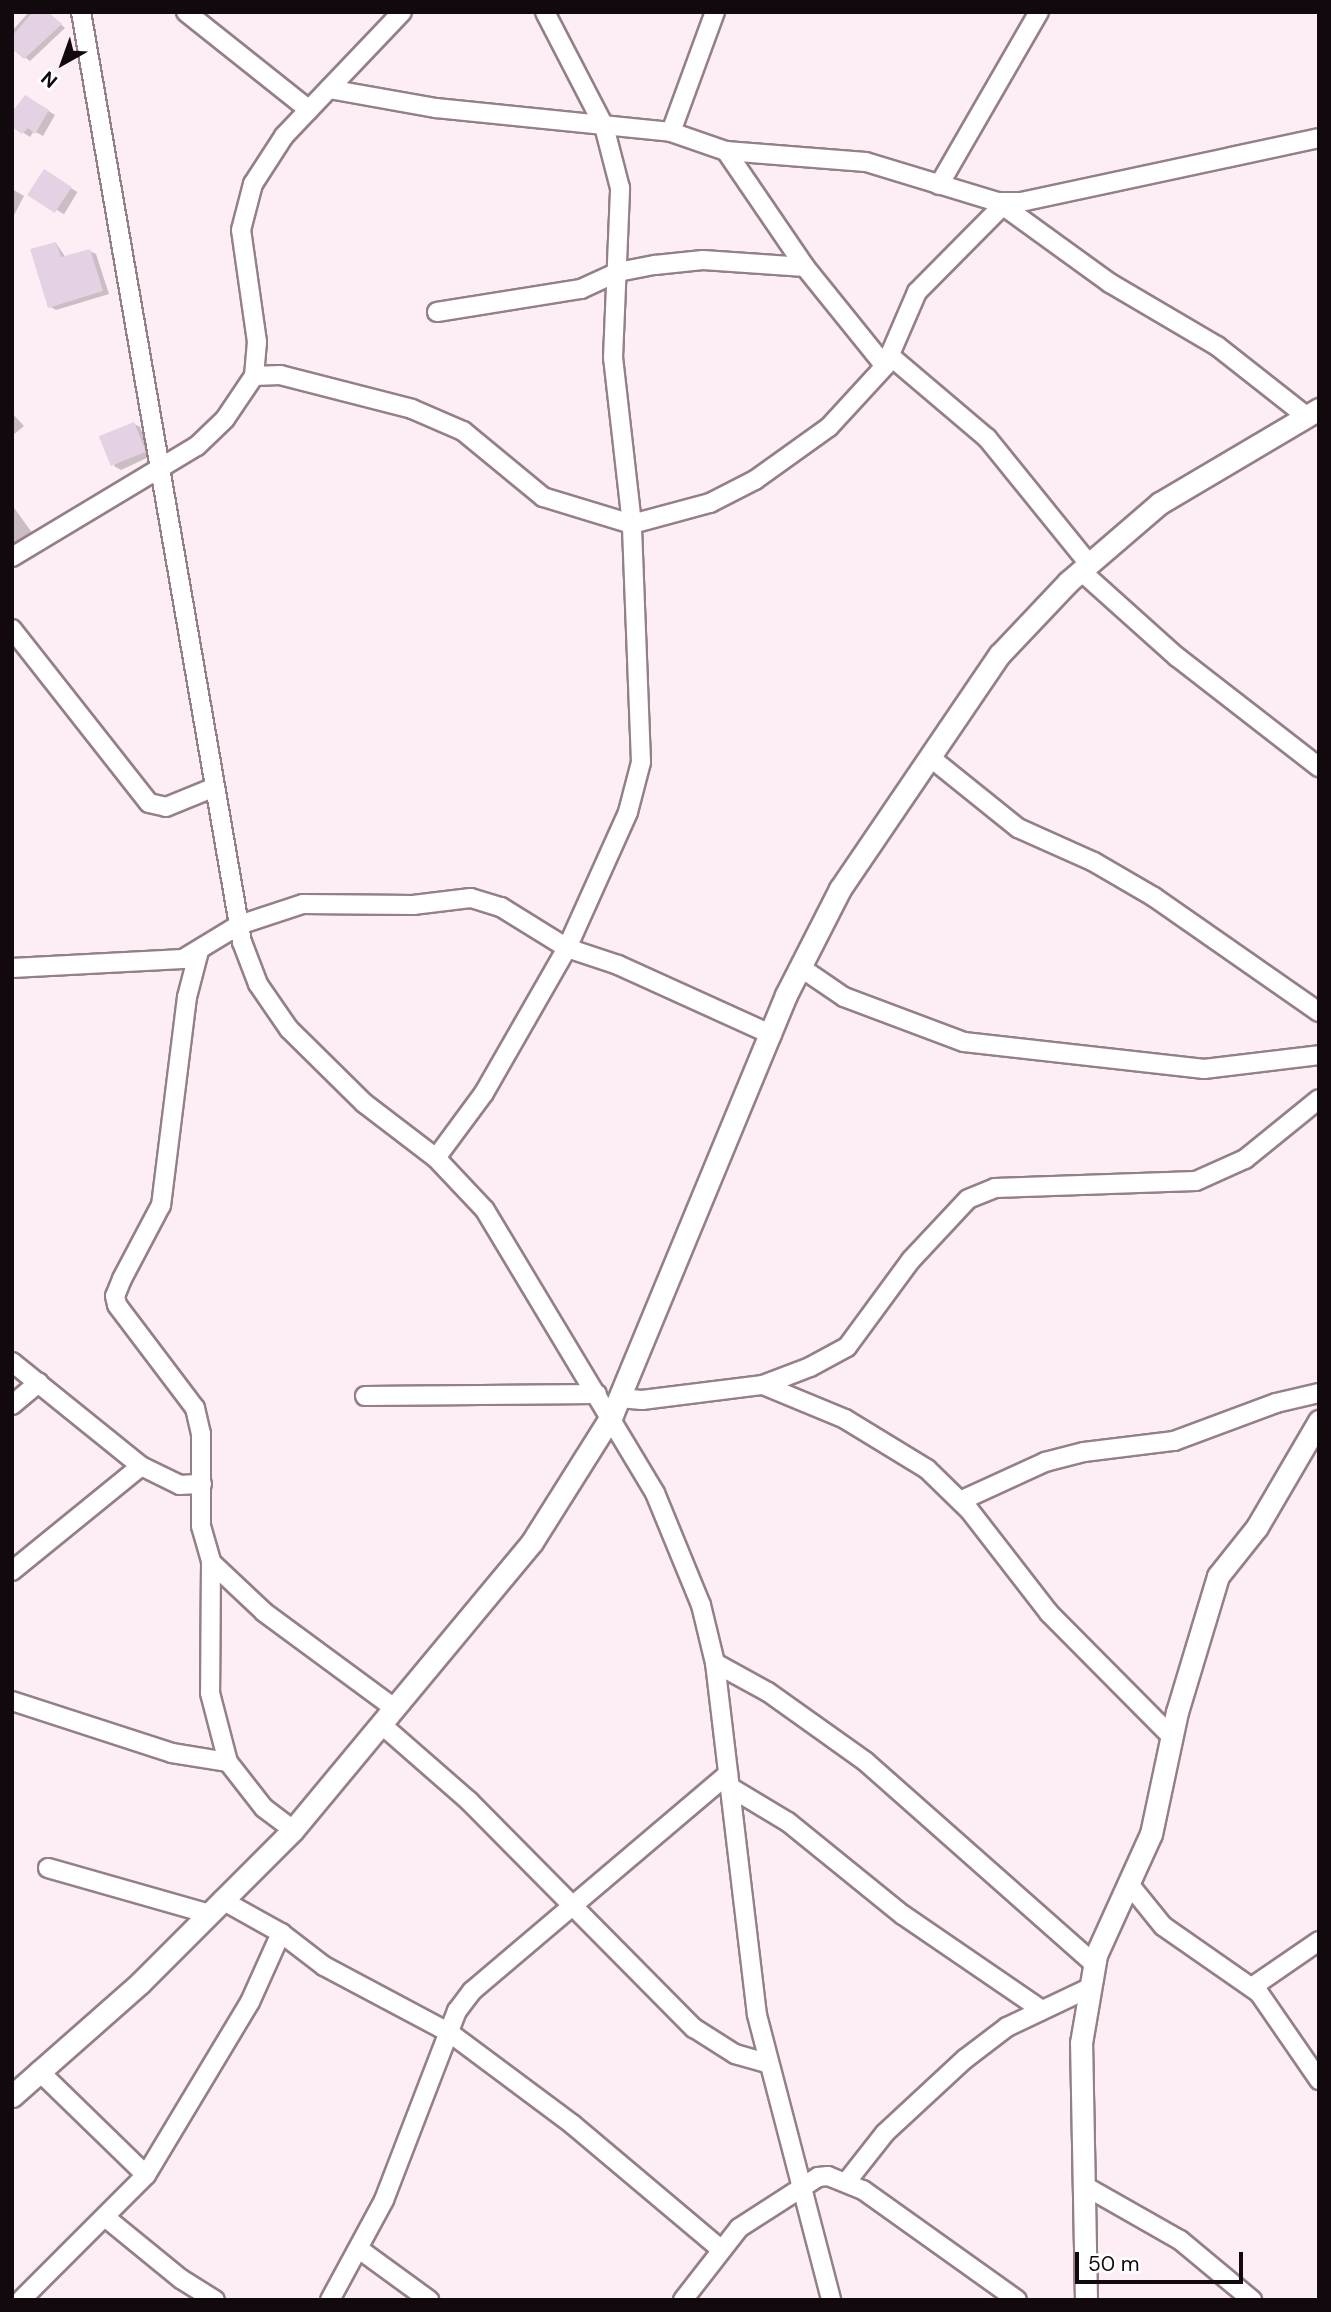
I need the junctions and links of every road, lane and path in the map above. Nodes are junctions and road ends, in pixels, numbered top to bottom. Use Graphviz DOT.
graph roads {
  1 [pos="81,12"];
  2 [pos="186,12"];
  3 [pos="402,12"];
  4 [pos="545,12"];
  5 [pos="715,12"];
  6 [pos="1039,12"];
  7 [pos="329,89"];
  8 [pos="309,110"];
  9 [pos="604,126"];
  10 [pos="671,132"];
  11 [pos="1319,138"];
  12 [pos="726,151"];
  13 [pos="939,185"];
  14 [pos="1000,204"];
  15 [pos="805,267"];
  16 [pos="618,272"];
  17 [pos="438,312"];
  18 [pos="887,360"];
  19 [pos="254,376"];
  20 [pos="1312,413"];
  21 [pos="163,468"];
  22 [pos="632,524"];
  23 [pos="12,556"];
  24 [pos="1085,567"];
  25 [pos="12,629"];
  26 [pos="931,758"];
  27 [pos="1319,767"];
  28 [pos="215,787"];
  29 [pos="239,925"];
  30 [pos="567,948"];
  31 [pos="199,951"];
  32 [pos="800,967"];
  33 [pos="12,968"];
  34 [pos="1319,1012"];
  35 [pos="772,1035"];
  36 [pos="1319,1055"];
  37 [pos="1319,1099"];
  38 [pos="436,1158"];
  39 [pos="12,1362"];
  40 [pos="39,1382"];
  41 [pos="764,1385"];
  42 [pos="1319,1393"];
  43 [pos="597,1394"];
  44 [pos="365,1396"];
  45 [pos="12,1405"];
  46 [pos="615,1407"];
  47 [pos="1319,1421"];
  48 [pos="141,1466"];
  49 [pos="202,1484"];
  50 [pos="960,1501"];
  51 [pos="211,1562"];
  52 [pos="12,1571"];
  53 [pos="715,1663"];
  54 [pos="12,1701"];
  55 [pos="388,1717"];
  56 [pos="1172,1737"];
  57 [pos="228,1762"];
  58 [pos="730,1782"];
  59 [pos="293,1829"];
  60 [pos="48,1868"];
  61 [pos="1129,1884"];
  62 [pos="571,1905"];
  63 [pos="216,1907"];
  64 [pos="281,1933"];
  65 [pos="1319,1941"];
  66 [pos="1094,1964"];
  67 [pos="1252,1987"];
  68 [pos="1089,1988"];
  69 [pos="1042,2010"];
  70 [pos="450,2034"];
  71 [pos="769,2064"];
  72 [pos="39,2071"];
  73 [pos="1319,2080"];
  74 [pos="12,2096"];
  75 [pos="146,2175"];
  76 [pos="848,2180"];
  77 [pos="1083,2185"];
  78 [pos="801,2188"];
  79 [pos="106,2217"];
  80 [pos="719,2248"];
  81 [pos="359,2249"];
  82 [pos="22,2300"];
  83 [pos="215,2300"];
  84 [pos="330,2300"];
  85 [pos="429,2300"];
  86 [pos="683,2300"];
  87 [pos="831,2300"];
  88 [pos="1017,2300"];
  89 [pos="1086,2300"];
  90 [pos="1252,2300"];
  1 -- 21 [label="street"];
  2 -- 8 [label="street"];
  3 -- 7 [label="street"];
  4 -- 9 [label="street"];
  5 -- 10 [label="street"];
  6 -- 13 [label="street"];
  7 -- 8 [label="street"];
  7 -- 9 [label="street"];
  8 -- 19 [label="street"];
  9 -- 10 [label="street"];
  9 -- 16 [label="street"];
  10 -- 12 [label="street"];
  11 -- 14 [label="street"];
  12 -- 13 [label="street"];
  12 -- 15 [label="street"];
  13 -- 14 [label="street"];
  14 -- 18 [label="street"];
  14 -- 20 [label="street"];
  15 -- 16 [label="street"];
  15 -- 18 [label="street"];
  16 -- 17 [label="street"];
  16 -- 22 [label="street"];
  18 -- 22 [label="street"];
  18 -- 24 [label="street"];
  19 -- 21 [label="street"];
  19 -- 22 [label="street"];
  20 -- 24 [label="street"];
  21 -- 23 [label="street"];
  21 -- 28 [label="street"];
  22 -- 30 [label="street"];
  24 -- 26 [label="street"];
  24 -- 27 [label="street"];
  25 -- 28 [label="street"];
  26 -- 32 [label="street"];
  26 -- 34 [label="street"];
  28 -- 29 [label="street"];
  29 -- 30 [label="street"];
  29 -- 31 [label="street"];
  29 -- 38 [label="street"];
  30 -- 35 [label="street"];
  30 -- 38 [label="street"];
  31 -- 33 [label="street"];
  31 -- 49 [label="street"];
  32 -- 35 [label="street"];
  32 -- 36 [label="street"];
  35 -- 46 [label="street"];
  37 -- 41 [label="street"];
  38 -- 43 [label="street"];
  39 -- 40 [label="street"];
  40 -- 45 [label="street"];
  40 -- 48 [label="street"];
  41 -- 46 [label="street"];
  41 -- 50 [label="street"];
  42 -- 50 [label="street"];
  43 -- 44 [label="street"];
  43 -- 46 [label="street"];
  46 -- 53 [label="street"];
  46 -- 55 [label="street"];
  47 -- 56 [label="street"];
  48 -- 49 [label="street"];
  48 -- 52 [label="street"];
  49 -- 51 [label="street"];
  50 -- 56 [label="street"];
  51 -- 55 [label="street"];
  51 -- 57 [label="street"];
  53 -- 58 [label="street"];
  53 -- 66 [label="street"];
  54 -- 57 [label="street"];
  55 -- 59 [label="street"];
  55 -- 62 [label="street"];
  56 -- 61 [label="street"];
  57 -- 59 [label="street"];
  58 -- 62 [label="street"];
  58 -- 69 [label="street"];
  58 -- 71 [label="street"];
  59 -- 63 [label="street"];
  60 -- 63 [label="street"];
  61 -- 66 [label="street"];
  61 -- 67 [label="street"];
  62 -- 70 [label="street"];
  62 -- 71 [label="street"];
  63 -- 64 [label="street"];
  63 -- 72 [label="street"];
  64 -- 70 [label="street"];
  64 -- 75 [label="street"];
  65 -- 67 [label="street"];
  66 -- 68 [label="street"];
  67 -- 73 [label="street"];
  68 -- 69 [label="street"];
  68 -- 77 [label="street"];
  69 -- 76 [label="street"];
  70 -- 80 [label="street"];
  70 -- 81 [label="street"];
  71 -- 78 [label="street"];
  72 -- 74 [label="street"];
  72 -- 75 [label="street"];
  75 -- 79 [label="street"];
  76 -- 78 [label="street"];
  76 -- 88 [label="street"];
  77 -- 89 [label="street"];
  77 -- 90 [label="street"];
  78 -- 80 [label="street"];
  78 -- 87 [label="street"];
  79 -- 82 [label="street"];
  79 -- 83 [label="street"];
  80 -- 86 [label="street"];
  81 -- 84 [label="street"];
  81 -- 85 [label="street"];
}
